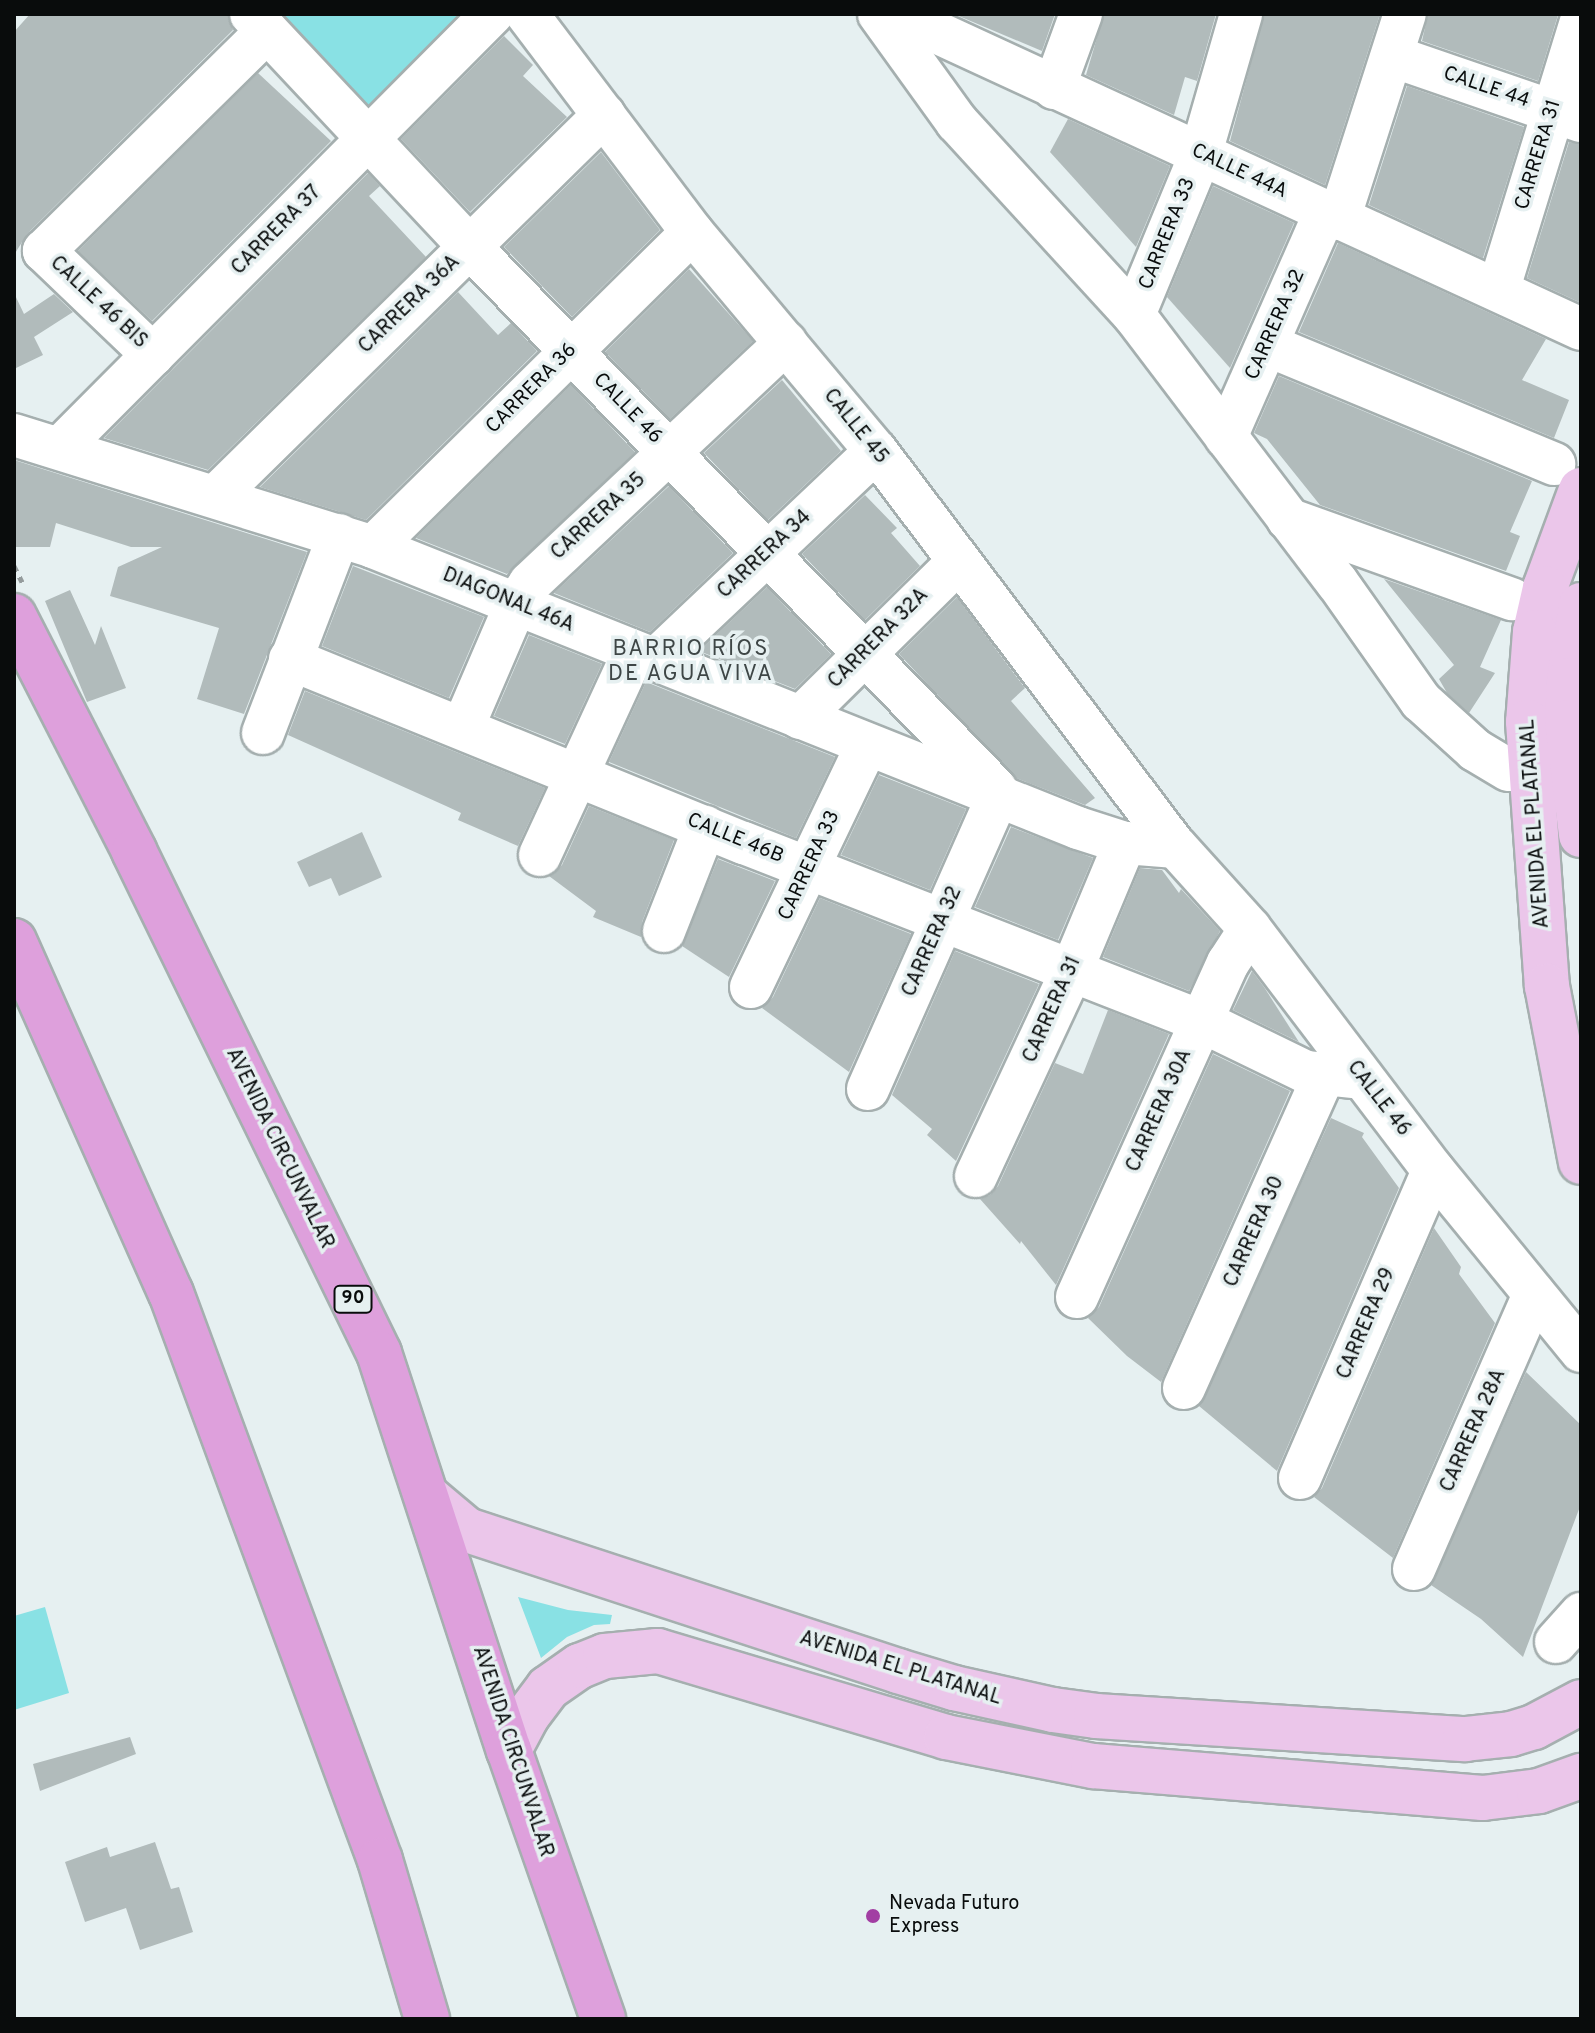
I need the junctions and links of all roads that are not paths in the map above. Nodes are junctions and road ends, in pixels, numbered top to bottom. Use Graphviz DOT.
graph roads {
  1 [pos="492,14"];
  2 [pos="527,14"];
  3 [pos="879,14"];
  4 [pos="1081,14"];
  5 [pos="1241,14"];
  6 [pos="1405,14"];
  7 [pos="913,18"];
  8 [pos="259,22"];
  9 [pos="1581,22"];
  10 [pos="1392,56"];
  11 [pos="1054,88"];
  12 [pos="604,115"];
  13 [pos="1567,116"];
  14 [pos="368,138"];
  15 [pos="1201,153"];
  16 [pos="1332,216"];
  17 [pos="692,232"];
  18 [pos="470,247"];
  19 [pos="1499,288"];
  20 [pos="1134,315"];
  21 [pos="1581,329"];
  22 [pos="786,343"];
  23 [pos="1267,345"];
  24 [pos="570,351"];
  25 [pos="153,355"];
  26 [pos="14,435"];
  27 [pos="1226,437"];
  28 [pos="61,447"];
  29 [pos="876,451"];
  30 [pos="669,453"];
  31 [pos="1567,477"];
  32 [pos="216,496"];
  33 [pos="1288,519"];
  34 [pos="356,541"];
  35 [pos="766,553"];
  36 [pos="959,561"];
  37 [pos="1512,599"];
  38 [pos="516,604"];
  39 [pos="1581,605"];
  40 [pos="14,616"];
  41 [pos="863,652"];
  42 [pos="645,656"];
  43 [pos="290,659"];
  44 [pos="800,718"];
  45 [pos="463,727"];
  46 [pos="263,733"];
  47 [pos="867,745"];
  48 [pos="1508,770"];
  49 [pos="576,774"];
  50 [pos="1002,798"];
  51 [pos="705,827"];
  52 [pos="1581,835"];
  53 [pos="1125,843"];
  54 [pos="1176,847"];
  55 [pos="540,855"];
  56 [pos="810,869"];
  57 [pos="942,922"];
  58 [pos="1250,929"];
  59 [pos="664,931"];
  60 [pos="14,941"];
  61 [pos="1071,972"];
  62 [pos="751,987"];
  63 [pos="1201,1021"];
  64 [pos="1343,1077"];
  65 [pos="868,1089"];
  66 [pos="1581,1162"];
  67 [pos="1433,1170"];
  68 [pos="976,1176"];
  69 [pos="1534,1294"];
  70 [pos="1077,1297"];
  71 [pos="1581,1351"];
  72 [pos="1184,1388"];
  73 [pos="1300,1478"];
  74 [pos="430,1499"];
  75 [pos="1414,1569"];
  76 [pos="1581,1702"];
  77 [pos="509,1750"];
  78 [pos="1581,1776"];
  79 [pos="427,2019"];
  80 [pos="603,2019"];
  1 -- 14 [label="street, CARRERA 37"];
  2 -- 12 [label="street, CALLE 45"];
  3 -- 20 [label="street"];
  4 -- 11 [label="street"];
  5 -- 15 [label="street, CARRERA 33"];
  6 -- 10 [label="street, CARRERA 32"];
  7 -- 11 [label="street, CALLE 44A"];
  8 -- 14 [label="street, CALLE 46"];
  8 -- 25 [label="street, CALLE 46 BIS"];
  9 -- 13 [label="street, CARRERA 31"];
  10 -- 13 [label="street, CALLE 44"];
  10 -- 16 [label="street, CARRERA 32"];
  11 -- 15 [label="street, CALLE 44A"];
  12 -- 17 [label="street, CALLE 45"];
  12 -- 18 [label="street, CARRERA 36A"];
  13 -- 19 [label="street, CARRERA 31"];
  14 -- 18 [label="street, CALLE 46"];
  14 -- 25 [label="street, CARRERA 37"];
  15 -- 16 [label="street, CALLE 44A"];
  15 -- 20 [label="street, CARRERA 33"];
  16 -- 19 [label="street, CALLE 44A"];
  16 -- 23 [label="street, CARRERA 32"];
  17 -- 22 [label="street, CALLE 45"];
  17 -- 24 [label="street, CARRERA 36"];
  18 -- 24 [label="street, CALLE 46"];
  18 -- 32 [label="street, CARRERA 36A"];
  19 -- 21 [label="street, CALLE 44A"];
  20 -- 27 [label="street"];
  22 -- 29 [label="street, CALLE 45"];
  22 -- 30 [label="street, CARRERA 35"];
  23 -- 27 [label="street, CARRERA 32"];
  23 -- 31 [label="street"];
  24 -- 30 [label="street, CALLE 46"];
  24 -- 34 [label="street, CARRERA 36"];
  25 -- 28 [label="street, CARRERA 37"];
  26 -- 28 [label="street, DIAGONAL 46A"];
  27 -- 33 [label="street"];
  28 -- 32 [label="street, DIAGONAL 46A"];
  29 -- 35 [label="street, CARRERA 34"];
  29 -- 36 [label="street, CALLE 45"];
  30 -- 35 [label="street, CALLE 46"];
  30 -- 38 [label="street, CARRERA 35"];
  31 -- 66 [label="main road, AVENIDA EL PLATANAL"];
  32 -- 34 [label="street, DIAGONAL 46A"];
  33 -- 37 [label="street"];
  33 -- 48 [label="street"];
  34 -- 38 [label="street, DIAGONAL 46A"];
  34 -- 43 [label="street, CARRERA 36"];
  35 -- 41 [label="street, CALLE 46"];
  35 -- 42 [label="street, CARRERA 34"];
  36 -- 41 [label="street, CARRERA 32A"];
  36 -- 54 [label="street, CALLE 45"];
  38 -- 42 [label="street, DIAGONAL 46A"];
  38 -- 45 [label="street, CARRERA 35"];
  39 -- 52 [label="main road, AVENIDA EL PLATANAL"];
  40 -- 74 [label="highway, AVENIDA CIRCUNVALAR / 90"];
  41 -- 44 [label="street, CARRERA 32A"];
  41 -- 50 [label="street, CALLE 46"];
  42 -- 44 [label="street, DIAGONAL 46A"];
  42 -- 49 [label="street, CARRERA 34"];
  43 -- 45 [label="street, CALLE 46B"];
  43 -- 46 [label="street, CARRERA 36"];
  44 -- 47 [label="street, DIAGONAL 46A"];
  45 -- 49 [label="street, CALLE 46B"];
  47 -- 50 [label="street, DIAGONAL 46A"];
  47 -- 56 [label="street, CARRERA 33"];
  49 -- 51 [label="street, CALLE 46B"];
  49 -- 55 [label="street, CARRERA 34"];
  50 -- 53 [label="street, DIAGONAL 46A"];
  50 -- 57 [label="street, CARRERA 32"];
  51 -- 56 [label="street, CALLE 46B"];
  51 -- 59 [label="street"];
  53 -- 54 [label="street, DIAGONAL 46A"];
  53 -- 61 [label="street, CARRERA 31"];
  54 -- 58 [label="street, CALLE 46"];
  56 -- 57 [label="street, CALLE 46B"];
  56 -- 62 [label="street, CARRERA 33"];
  57 -- 61 [label="street, CALLE 46B"];
  57 -- 65 [label="street, CARRERA 32"];
  58 -- 63 [label="street, CARRERA 30A"];
  58 -- 64 [label="street, CALLE 46"];
  60 -- 79 [label="highway"];
  61 -- 63 [label="street, CALLE 46B"];
  61 -- 68 [label="street, CARRERA 31"];
  63 -- 64 [label="street, CALLE 46B"];
  63 -- 70 [label="street, CARRERA 30A"];
  64 -- 67 [label="street, CALLE 46"];
  64 -- 72 [label="street, CARRERA 30"];
  67 -- 69 [label="street, CALLE 46"];
  67 -- 73 [label="street, CARRERA 29"];
  69 -- 71 [label="street, CALLE 46"];
  69 -- 75 [label="street, CARRERA 28A"];
  74 -- 76 [label="main road, AVENIDA EL PLATANAL"];
  74 -- 77 [label="highway, AVENIDA CIRCUNVALAR / 90"];
  77 -- 78 [label="main road"];
  77 -- 80 [label="highway, AVENIDA CIRCUNVALAR / 90"];
}
